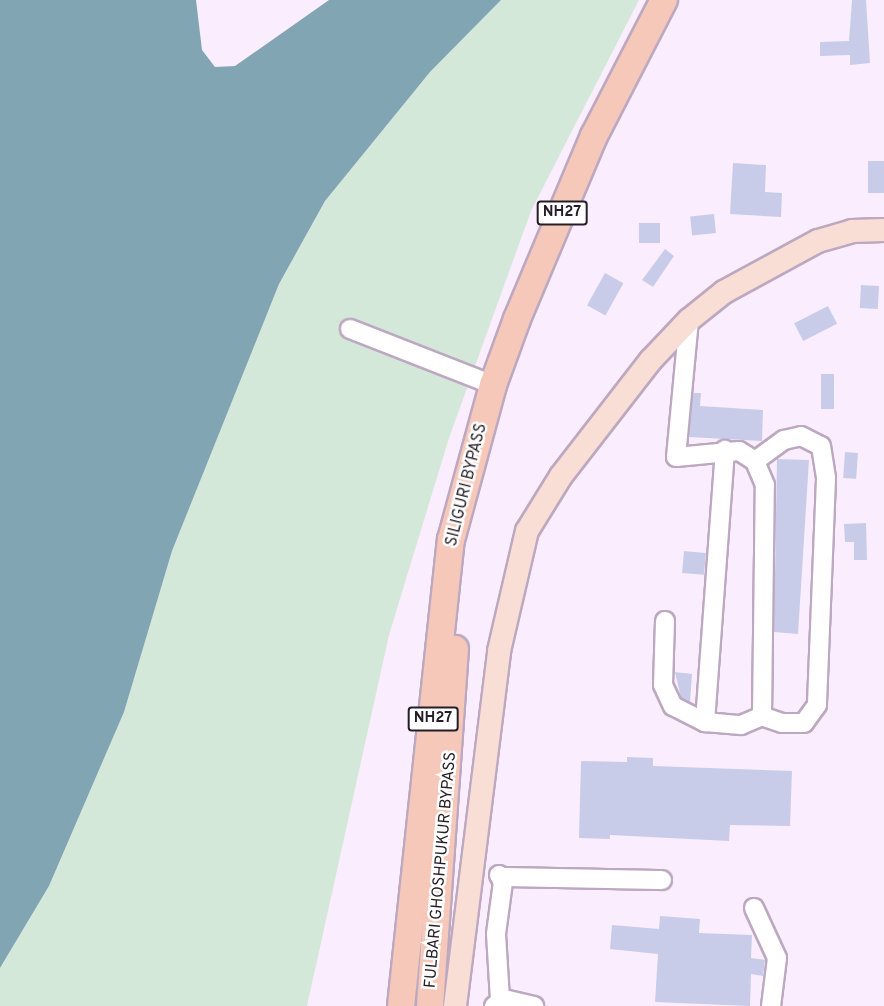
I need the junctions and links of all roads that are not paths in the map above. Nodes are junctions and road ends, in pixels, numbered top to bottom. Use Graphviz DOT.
graph roads {
  1 [pos="664,0"];
  2 [pos="884,230"];
  3 [pos="688,320"];
  4 [pos="350,329"];
  5 [pos="493,385"];
  6 [pos="481,434"];
  7 [pos="725,450"];
  8 [pos="755,461"];
  9 [pos="665,621"];
  10 [pos="762,716"];
  11 [pos="705,722"];
  12 [pos="662,880"];
  13 [pos="754,908"];
  14 [pos="497,1003"];
  15 [pos="401,1006"];
  16 [pos="430,1006"];
  17 [pos="455,1006"];
  18 [pos="534,1006"];
  19 [pos="771,1006"];
  1 -- 5 [label="highway, SILIGURI BYPASS / NH27"];
  2 -- 3 [label="main road"];
  3 -- 7 [label="lane"];
  3 -- 17 [label="main road"];
  4 -- 5 [label="lane"];
  5 -- 6 [label="highway, SILIGURI BYPASS / NH27"];
  6 -- 15 [label="highway, SILIGURI BYPASS / NH27"];
  6 -- 16 [label="highway, FULBARI GHOSHPUKUR BYPASS / NH27"];
  7 -- 8 [label="lane"];
  7 -- 11 [label="lane"];
  8 -- 10 [label="lane"];
  8 -- 10 [label="lane"];
  9 -- 11 [label="lane"];
  10 -- 11 [label="lane"];
  12 -- 14 [label="lane"];
  13 -- 19 [label="lane"];
  14 -- 18 [label="lane"];
}
